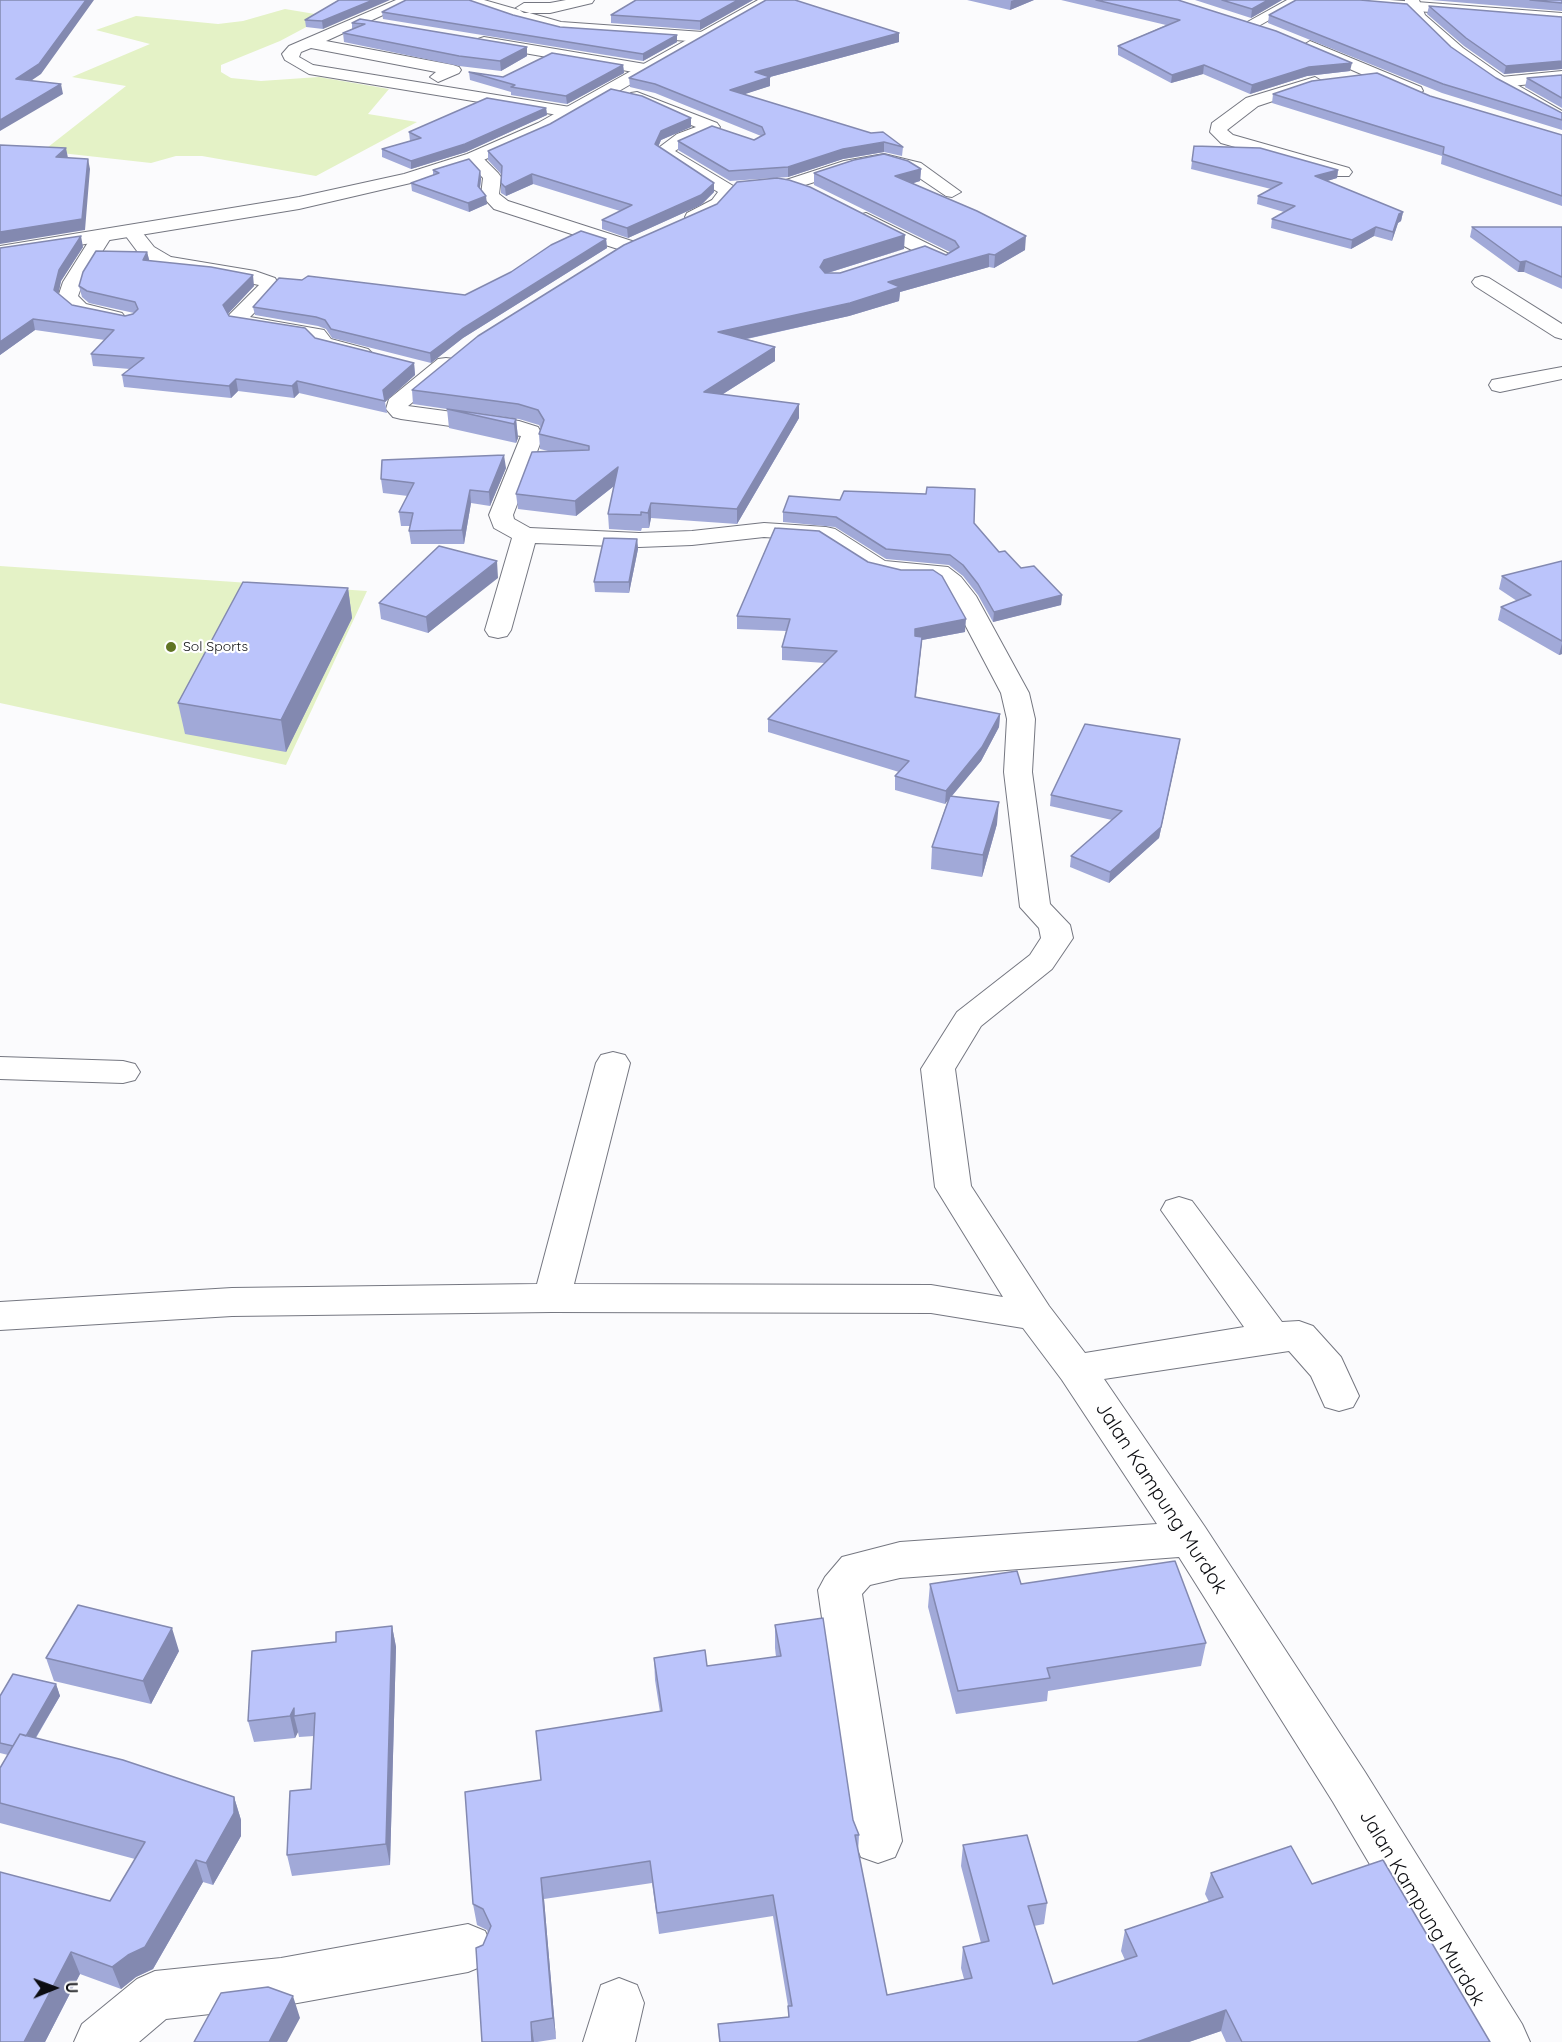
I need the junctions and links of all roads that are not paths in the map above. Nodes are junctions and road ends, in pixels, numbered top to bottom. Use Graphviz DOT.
graph roads {
  1 [pos="409,0"];
  2 [pos="469,0"];
  3 [pos="506,0"];
  4 [pos="587,0"];
  5 [pos="769,0"];
  6 [pos="1298,0"];
  7 [pos="1333,0"];
  8 [pos="1412,4"];
  9 [pos="562,6"];
  10 [pos="1562,18"];
  11 [pos="1232,19"];
  12 [pos="552,20"];
  13 [pos="357,21"];
  14 [pos="1250,25"];
  15 [pos="387,26"];
  16 [pos="1270,31"];
  17 [pos="703,37"];
  18 [pos="463,38"];
  19 [pos="1291,38"];
  20 [pos="309,43"];
  21 [pos="548,54"];
  22 [pos="528,64"];
  23 [pos="645,69"];
  24 [pos="453,70"];
  25 [pos="474,74"];
  26 [pos="1377,76"];
  27 [pos="1562,76"];
  28 [pos="1501,82"];
  29 [pos="418,87"];
  30 [pos="608,90"];
  31 [pos="1427,95"];
  32 [pos="570,112"];
  33 [pos="1562,118"];
  34 [pos="473,158"];
  35 [pos="1343,172"];
  36 [pos="789,185"];
  37 [pos="747,186"];
  38 [pos="952,192"];
  39 [pos="817,194"];
  40 [pos="849,210"];
  41 [pos="131,231"];
  42 [pos="102,236"];
  43 [pos="648,237"];
  44 [pos="926,250"];
  45 [pos="0,252"];
  46 [pos="895,260"];
  47 [pos="946,260"];
  48 [pos="599,264"];
  49 [pos="1482,282"];
  50 [pos="128,319"];
  51 [pos="1562,333"];
  52 [pos="462,351"];
  53 [pos="382,358"];
  54 [pos="1562,373"];
  55 [pos="1500,385"];
  56 [pos="525,535"];
  57 [pos="498,630"];
  58 [pos="613,1063"];
  59 [pos="0,1068"];
  60 [pos="123,1072"];
  61 [pos="1179,1210"];
  62 [pos="552,1298"];
  63 [pos="0,1316"];
  64 [pos="1035,1316"];
  65 [pos="1272,1336"];
  66 [pos="1076,1369"];
  67 [pos="1338,1396"];
  68 [pos="1190,1539"];
  69 [pos="878,1841"];
  70 [pos="468,1948"];
  71 [pos="100,2042"];
  72 [pos="1504,2042"];
  1 -- 13 [label="street"];
  2 -- 17 [label="street"];
  3 -- 9 [label="street"];
  4 -- 9 [label="street"];
  5 -- 17 [label="street"];
  6 -- 14 [label="street"];
  7 -- 8 [label="street"];
  8 -- 10 [label="street"];
  8 -- 28 [label="street"];
  9 -- 12 [label="street"];
  11 -- 14 [label="street"];
  13 -- 15 [label="street"];
  13 -- 20 [label="street"];
  14 -- 16 [label="street"];
  17 -- 23 [label="street"];
  18 -- 21 [label="street"];
  19 -- 26 [label="street"];
  20 -- 24 [label="street"];
  20 -- 29 [label="street"];
  21 -- 22 [label="street"];
  21 -- 23 [label="street"];
  23 -- 30 [label="street"];
  24 -- 25 [label="street"];
  24 -- 29 [label="street"];
  26 -- 31 [label="street"];
  26 -- 35 [label="street"];
  27 -- 28 [label="street"];
  28 -- 33 [label="street"];
  29 -- 32 [label="street"];
  30 -- 32 [label="street"];
  30 -- 37 [label="street"];
  32 -- 34 [label="street"];
  34 -- 41 [label="street"];
  34 -- 43 [label="street"];
  36 -- 37 [label="street"];
  36 -- 38 [label="street"];
  36 -- 39 [label="street"];
  37 -- 43 [label="street"];
  40 -- 44 [label="street"];
  41 -- 42 [label="street"];
  41 -- 53 [label="street"];
  42 -- 45 [label="street"];
  42 -- 50 [label="street"];
  43 -- 48 [label="street"];
  44 -- 46 [label="street"];
  44 -- 47 [label="street"];
  49 -- 51 [label="street"];
  52 -- 56 [label="street"];
  54 -- 55 [label="street"];
  56 -- 57 [label="street"];
  56 -- 64 [label="street, Jalan Kampung Murdok"];
  58 -- 62 [label="street"];
  59 -- 60 [label="street"];
  61 -- 65 [label="street"];
  62 -- 63 [label="street"];
  62 -- 64 [label="street"];
  64 -- 66 [label="street, Jalan Kampung Murdok"];
  65 -- 66 [label="street"];
  65 -- 67 [label="street"];
  66 -- 68 [label="street, Jalan Kampung Murdok"];
  68 -- 69 [label="street"];
  68 -- 72 [label="street, Jalan Kampung Murdok"];
  70 -- 71 [label="street"];
}
